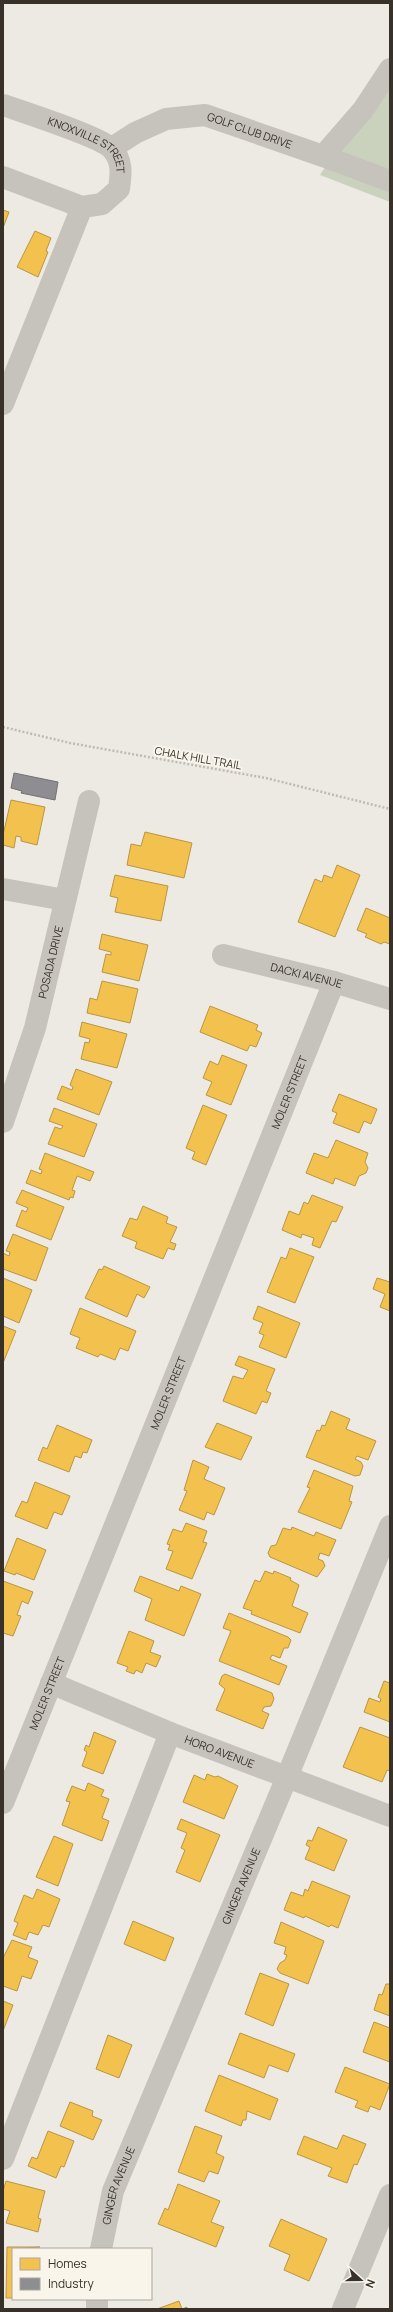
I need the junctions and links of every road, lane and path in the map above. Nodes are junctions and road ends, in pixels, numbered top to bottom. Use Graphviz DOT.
graph roads {
  1 [pos="390,69"];
  2 [pos="3,105"];
  3 [pos="112,148"];
  4 [pos="323,156"];
  5 [pos="3,177"];
  6 [pos="390,181"];
  7 [pos="82,207"];
  8 [pos="3,404"];
  9 [pos="3,727"];
  10 [pos="89,800"];
  11 [pos="390,809"];
  12 [pos="3,888"];
  13 [pos="65,900"];
  14 [pos="223,955"];
  15 [pos="334,982"];
  16 [pos="390,999"];
  17 [pos="3,1122"];
  18 [pos="390,1526"];
  19 [pos="51,1683"];
  20 [pos="170,1733"];
  21 [pos="288,1777"];
  22 [pos="3,1803"];
  23 [pos="390,1816"];
  24 [pos="3,2158"];
  25 [pos="390,2195"];
  26 [pos="101,2248"];
  27 [pos="343,2309"];
  1 -- 4 [label="street"];
  2 -- 3 [label="street, KNOXVILLE STREET"];
  3 -- 4 [label="street, GOLF CLUB DRIVE"];
  3 -- 7 [label="street, KNOXVILLE STREET"];
  4 -- 6 [label="street, GOLF CLUB DRIVE"];
  5 -- 7 [label="street, KNOXVILLE STREET"];
  7 -- 8 [label="street"];
  9 -- 11 [label="path, CHALK HILL TRAIL"];
  10 -- 13 [label="street, POSADA DRIVE"];
  12 -- 13 [label="street"];
  13 -- 17 [label="street, POSADA DRIVE"];
  14 -- 15 [label="street, DACKI AVENUE"];
  15 -- 16 [label="street, DACKI AVENUE"];
  15 -- 19 [label="street, MOLER STREET"];
  18 -- 21 [label="street, GINGER AVENUE"];
  19 -- 20 [label="street, HORO AVENUE"];
  19 -- 22 [label="street, MOLER STREET"];
  20 -- 21 [label="street, HORO AVENUE"];
  20 -- 24 [label="street"];
  21 -- 23 [label="street, HORO AVENUE"];
  21 -- 26 [label="street, GINGER AVENUE"];
  25 -- 27 [label="street"];
}
